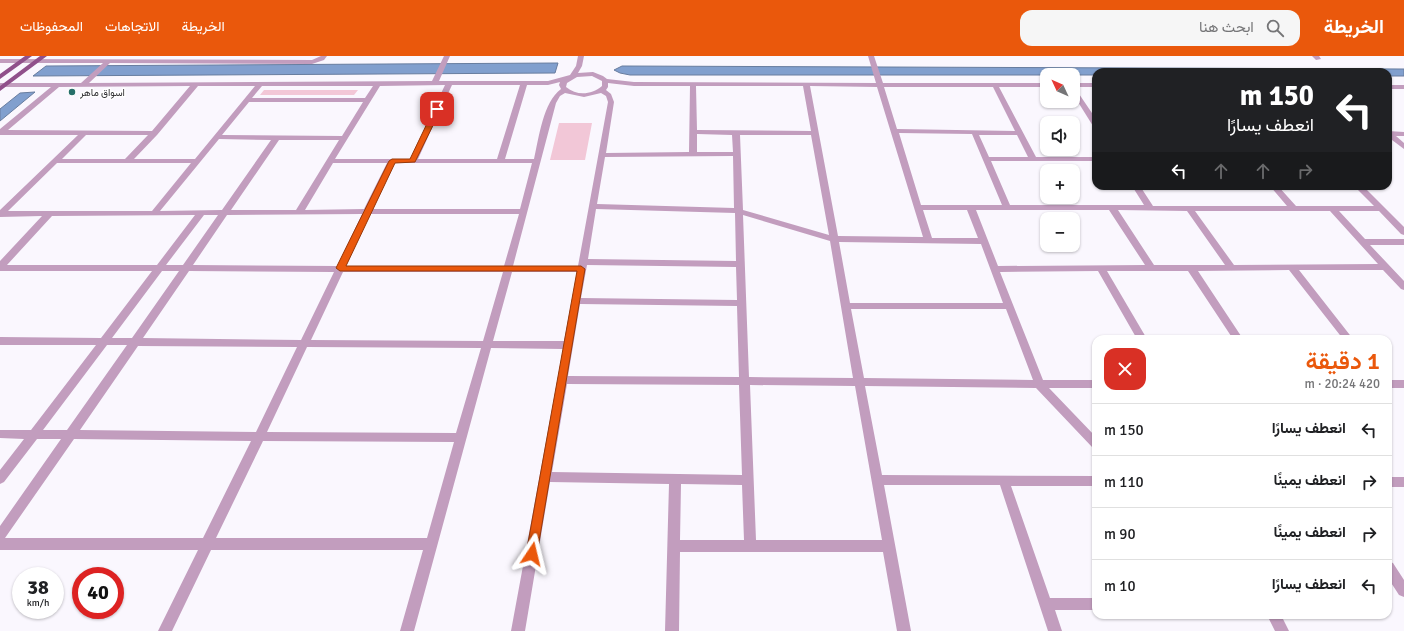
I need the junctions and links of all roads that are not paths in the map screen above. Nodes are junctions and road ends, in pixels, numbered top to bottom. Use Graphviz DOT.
graph roads {
  1 [pos="29,56"];
  2 [pos="44,56"];
  3 [pos="192,56"];
  4 [pos="257,56"];
  5 [pos="324,56"];
  6 [pos="448,56"];
  7 [pos="581,56"];
  8 [pos="871,56"];
  9 [pos="0,61"];
  10 [pos="23,61"];
  11 [pos="37,61"];
  12 [pos="109,62"];
  13 [pos="187,62"];
  14 [pos="252,62"];
  15 [pos="579,66"];
  16 [pos="593,74"];
  17 [pos="0,77"];
  18 [pos="570,77"];
  19 [pos="378,83"];
  20 [pos="435,83"];
  21 [pos="450,83"];
  22 [pos="524,83"];
  23 [pos="548,83"];
  24 [pos="82,84"];
  25 [pos="196,84"];
  26 [pos="260,84"];
  27 [pos="693,84"];
  28 [pos="806,84"];
  29 [pos="879,84"];
  30 [pos="57,85"];
  31 [pos="995,85"];
  32 [pos="1040,85"];
  33 [pos="1080,85"];
  34 [pos="1092,85"];
  35 [pos="2,86"];
  36 [pos="604,86"];
  37 [pos="1392,87"];
  38 [pos="1404,87"];
  39 [pos="564,89"];
  40 [pos="246,100"];
  41 [pos="367,100"];
  42 [pos="1080,100"];
  43 [pos="1092,118"];
  44 [pos="893,131"];
  45 [pos="85,132"];
  46 [pos="693,132"];
  47 [pos="1,133"];
  48 [pos="154,133"];
  49 [pos="736,133"];
  50 [pos="975,133"];
  51 [pos="1020,133"];
  52 [pos="1392,133"];
  53 [pos="815,134"];
  54 [pos="1404,134"];
  55 [pos="1392,136"];
  56 [pos="216,137"];
  57 [pos="277,137"];
  58 [pos="344,138"];
  59 [pos="1404,147"];
  60 [pos="693,154"];
  61 [pos="736,154"];
  62 [pos="602,155"];
  63 [pos="986,158"];
  64 [pos="1033,158"];
  65 [pos="1092,159"];
  66 [pos="56,161"];
  67 [pos="127,161"];
  68 [pos="195,161"];
  69 [pos="332,161"];
  70 [pos="392,161"];
  71 [pos="413,161"];
  72 [pos="500,161"];
  73 [pos="537,161"];
  74 [pos="1139,190"];
  75 [pos="1277,190"];
  76 [pos="1362,190"];
  77 [pos="592,206"];
  78 [pos="917,207"];
  79 [pos="971,208"];
  80 [pos="1007,208"];
  81 [pos="1112,208"];
  82 [pos="1150,208"];
  83 [pos="1189,208"];
  84 [pos="1294,209"];
  85 [pos="1332,209"];
  86 [pos="1381,209"];
  87 [pos="524,211"];
  88 [pos="738,211"];
  89 [pos="225,212"];
  90 [pos="299,212"];
  91 [pos="368,212"];
  92 [pos="50,213"];
  93 [pos="154,213"];
  94 [pos="201,213"];
  95 [pos="1,214"];
  96 [pos="1404,232"];
  97 [pos="834,239"];
  98 [pos="928,240"];
  99 [pos="983,241"];
  100 [pos="1363,242"];
  101 [pos="1404,242"];
  102 [pos="740,264"];
  103 [pos="582,266"];
  104 [pos="0,267"];
  105 [pos="1386,267"];
  106 [pos="159,268"];
  107 [pos="186,268"];
  108 [pos="340,268"];
  109 [pos="1151,268"];
  110 [pos="1191,268"];
  111 [pos="1232,268"];
  112 [pos="1292,268"];
  113 [pos="508,269"];
  114 [pos="994,269"];
  115 [pos="1101,269"];
  116 [pos="1404,288"];
  117 [pos="576,301"];
  118 [pos="742,303"];
  119 [pos="845,306"];
  120 [pos="1009,306"];
  121 [pos="1140,335"];
  122 [pos="1235,335"];
  123 [pos="1345,335"];
  124 [pos="0,341"];
  125 [pos="104,342"];
  126 [pos="135,342"];
  127 [pos="304,343"];
  128 [pos="487,344"];
  129 [pos="568,345"];
  130 [pos="562,380"];
  131 [pos="744,381"];
  132 [pos="859,382"];
  133 [pos="1092,384"];
  134 [pos="1392,384"];
  135 [pos="1404,384"];
  136 [pos="1040,385"];
  137 [pos="0,434"];
  138 [pos="34,434"];
  139 [pos="71,435"];
  140 [pos="259,437"];
  141 [pos="460,438"];
  142 [pos="1092,440"];
  143 [pos="545,477"];
  144 [pos="675,479"];
  145 [pos="0,480"];
  146 [pos="748,480"];
  147 [pos="877,480"];
  148 [pos="1004,481"];
  149 [pos="1092,481"];
  150 [pos="1392,482"];
  151 [pos="1404,482"];
  152 [pos="0,536"];
  153 [pos="0,544"];
  154 [pos="207,544"];
  155 [pos="431,544"];
  156 [pos="674,546"];
  157 [pos="750,546"];
  158 [pos="888,546"];
  159 [pos="1392,573"];
  160 [pos="1404,591"];
  161 [pos="1046,604"];
  162 [pos="1092,604"];
  163 [pos="1276,619"];
  164 [pos="165,631"];
  165 [pos="407,631"];
  166 [pos="518,631"];
  167 [pos="672,631"];
  168 [pos="904,631"];
  169 [pos="1055,631"];
  170 [pos="1282,631"];
  1 -- 10 [label="main road"];
  2 -- 11 [label="main road"];
  3 -- 13 [label="street"];
  4 -- 14 [label="street"];
  5 -- 14 [label="street"];
  6 -- 20 [label="street"];
  7 -- 15 [label="street"];
  8 -- 29 [label="street"];
  9 -- 10 [label="street"];
  10 -- 11 [label="street"];
  10 -- 17 [label="main road"];
  11 -- 12 [label="street"];
  11 -- 35 [label="main road"];
  12 -- 13 [label="street"];
  12 -- 24 [label="street"];
  13 -- 14 [label="street"];
  15 -- 16 [label="street"];
  15 -- 18 [label="street"];
  16 -- 18 [label="street"];
  16 -- 36 [label="street"];
  18 -- 23 [label="street"];
  18 -- 39 [label="street"];
  19 -- 20 [label="street"];
  19 -- 26 [label="street"];
  19 -- 41 [label="street"];
  20 -- 21 [label="street"];
  21 -- 22 [label="street"];
  21 -- 71 [label="street"];
  22 -- 23 [label="street"];
  22 -- 72 [label="street"];
  23 -- 39 [label="street"];
  24 -- 25 [label="street"];
  24 -- 30 [label="street"];
  25 -- 26 [label="street"];
  25 -- 48 [label="street"];
  26 -- 40 [label="street"];
  27 -- 28 [label="street"];
  27 -- 36 [label="street"];
  27 -- 46 [label="street"];
  28 -- 29 [label="street"];
  28 -- 53 [label="street"];
  29 -- 31 [label="street"];
  29 -- 44 [label="street"];
  30 -- 35 [label="street"];
  30 -- 47 [label="street"];
  31 -- 32 [label="street"];
  31 -- 51 [label="street"];
  33 -- 34 [label="street"];
  36 -- 39 [label="street"];
  36 -- 62 [label="street"];
  37 -- 38 [label="street"];
  39 -- 73 [label="street"];
  40 -- 41 [label="street"];
  40 -- 56 [label="street"];
  41 -- 58 [label="street"];
  42 -- 43 [label="street"];
  44 -- 50 [label="street"];
  44 -- 78 [label="street"];
  45 -- 47 [label="street"];
  45 -- 48 [label="street"];
  45 -- 66 [label="street"];
  46 -- 49 [label="street"];
  46 -- 60 [label="street"];
  48 -- 67 [label="street"];
  49 -- 53 [label="street"];
  49 -- 61 [label="street"];
  50 -- 51 [label="street"];
  50 -- 63 [label="street"];
  51 -- 64 [label="street"];
  52 -- 54 [label="street"];
  53 -- 97 [label="street"];
  55 -- 59 [label="street"];
  56 -- 57 [label="street"];
  56 -- 68 [label="street"];
  57 -- 58 [label="street"];
  57 -- 89 [label="street"];
  58 -- 69 [label="street"];
  60 -- 61 [label="street"];
  60 -- 62 [label="street"];
  61 -- 88 [label="street"];
  62 -- 77 [label="street"];
  63 -- 64 [label="street"];
  63 -- 80 [label="street"];
  64 -- 65 [label="street"];
  66 -- 67 [label="street"];
  66 -- 95 [label="street"];
  67 -- 68 [label="street"];
  68 -- 93 [label="street"];
  69 -- 70 [label="street"];
  69 -- 90 [label="street"];
  70 -- 71 [label="street"];
  70 -- 91 [label="street"];
  71 -- 72 [label="street"];
  72 -- 73 [label="street"];
  73 -- 87 [label="street"];
  74 -- 82 [label="street"];
  75 -- 84 [label="street"];
  76 -- 86 [label="street"];
  77 -- 88 [label="street"];
  77 -- 103 [label="street"];
  78 -- 79 [label="street"];
  78 -- 98 [label="street"];
  79 -- 80 [label="street"];
  79 -- 99 [label="street"];
  80 -- 81 [label="street"];
  81 -- 82 [label="street"];
  81 -- 109 [label="street"];
  82 -- 83 [label="street"];
  83 -- 84 [label="street"];
  83 -- 111 [label="street"];
  84 -- 85 [label="street"];
  85 -- 86 [label="street"];
  85 -- 100 [label="street"];
  86 -- 96 [label="street"];
  87 -- 91 [label="street"];
  87 -- 113 [label="street"];
  88 -- 97 [label="street"];
  88 -- 102 [label="street"];
  89 -- 90 [label="street"];
  89 -- 94 [label="street"];
  89 -- 107 [label="street"];
  90 -- 91 [label="street"];
  91 -- 108 [label="street"];
  92 -- 93 [label="street"];
  92 -- 95 [label="street"];
  92 -- 104 [label="street"];
  93 -- 94 [label="street"];
  94 -- 106 [label="street"];
  97 -- 98 [label="street"];
  97 -- 119 [label="street"];
  98 -- 99 [label="street"];
  99 -- 114 [label="street"];
  100 -- 101 [label="street"];
  100 -- 105 [label="street"];
  102 -- 103 [label="street"];
  102 -- 118 [label="street"];
  103 -- 113 [label="street"];
  103 -- 117 [label="street"];
  104 -- 106 [label="street"];
  105 -- 112 [label="street"];
  105 -- 116 [label="street"];
  106 -- 107 [label="street"];
  106 -- 125 [label="street"];
  107 -- 108 [label="street"];
  107 -- 126 [label="street"];
  108 -- 113 [label="street"];
  108 -- 127 [label="street"];
  109 -- 110 [label="street"];
  109 -- 115 [label="street"];
  110 -- 111 [label="street"];
  110 -- 122 [label="street"];
  111 -- 112 [label="street"];
  112 -- 123 [label="street"];
  113 -- 128 [label="street"];
  114 -- 115 [label="street"];
  114 -- 120 [label="street"];
  115 -- 121 [label="street"];
  117 -- 118 [label="street"];
  117 -- 129 [label="street"];
  118 -- 131 [label="street"];
  119 -- 120 [label="street"];
  119 -- 132 [label="street"];
  120 -- 136 [label="street"];
  124 -- 125 [label="street"];
  125 -- 126 [label="street"];
  125 -- 138 [label="street"];
  126 -- 127 [label="street"];
  126 -- 139 [label="street"];
  127 -- 128 [label="street"];
  127 -- 140 [label="street"];
  128 -- 129 [label="street"];
  128 -- 141 [label="street"];
  129 -- 130 [label="street"];
  130 -- 131 [label="street"];
  130 -- 143 [label="street"];
  131 -- 132 [label="street"];
  131 -- 146 [label="street"];
  132 -- 136 [label="street"];
  132 -- 147 [label="street"];
  133 -- 136 [label="street"];
  134 -- 135 [label="street"];
  136 -- 142 [label="street"];
  137 -- 138 [label="street"];
  138 -- 139 [label="street"];
  138 -- 145 [label="street"];
  139 -- 140 [label="street"];
  139 -- 152 [label="street"];
  140 -- 141 [label="street"];
  140 -- 154 [label="street"];
  141 -- 155 [label="street"];
  143 -- 144 [label="street"];
  143 -- 166 [label="street"];
  144 -- 146 [label="street"];
  144 -- 156 [label="street"];
  146 -- 157 [label="street"];
  147 -- 148 [label="street"];
  147 -- 158 [label="street"];
  148 -- 149 [label="street"];
  148 -- 161 [label="street"];
  150 -- 151 [label="street"];
  153 -- 154 [label="street"];
  154 -- 155 [label="street"];
  154 -- 164 [label="street"];
  155 -- 165 [label="street"];
  156 -- 157 [label="street"];
  156 -- 167 [label="street"];
  157 -- 158 [label="street"];
  158 -- 168 [label="street"];
  159 -- 160 [label="street"];
  161 -- 162 [label="street"];
  161 -- 169 [label="street"];
  163 -- 170 [label="street"];
}
